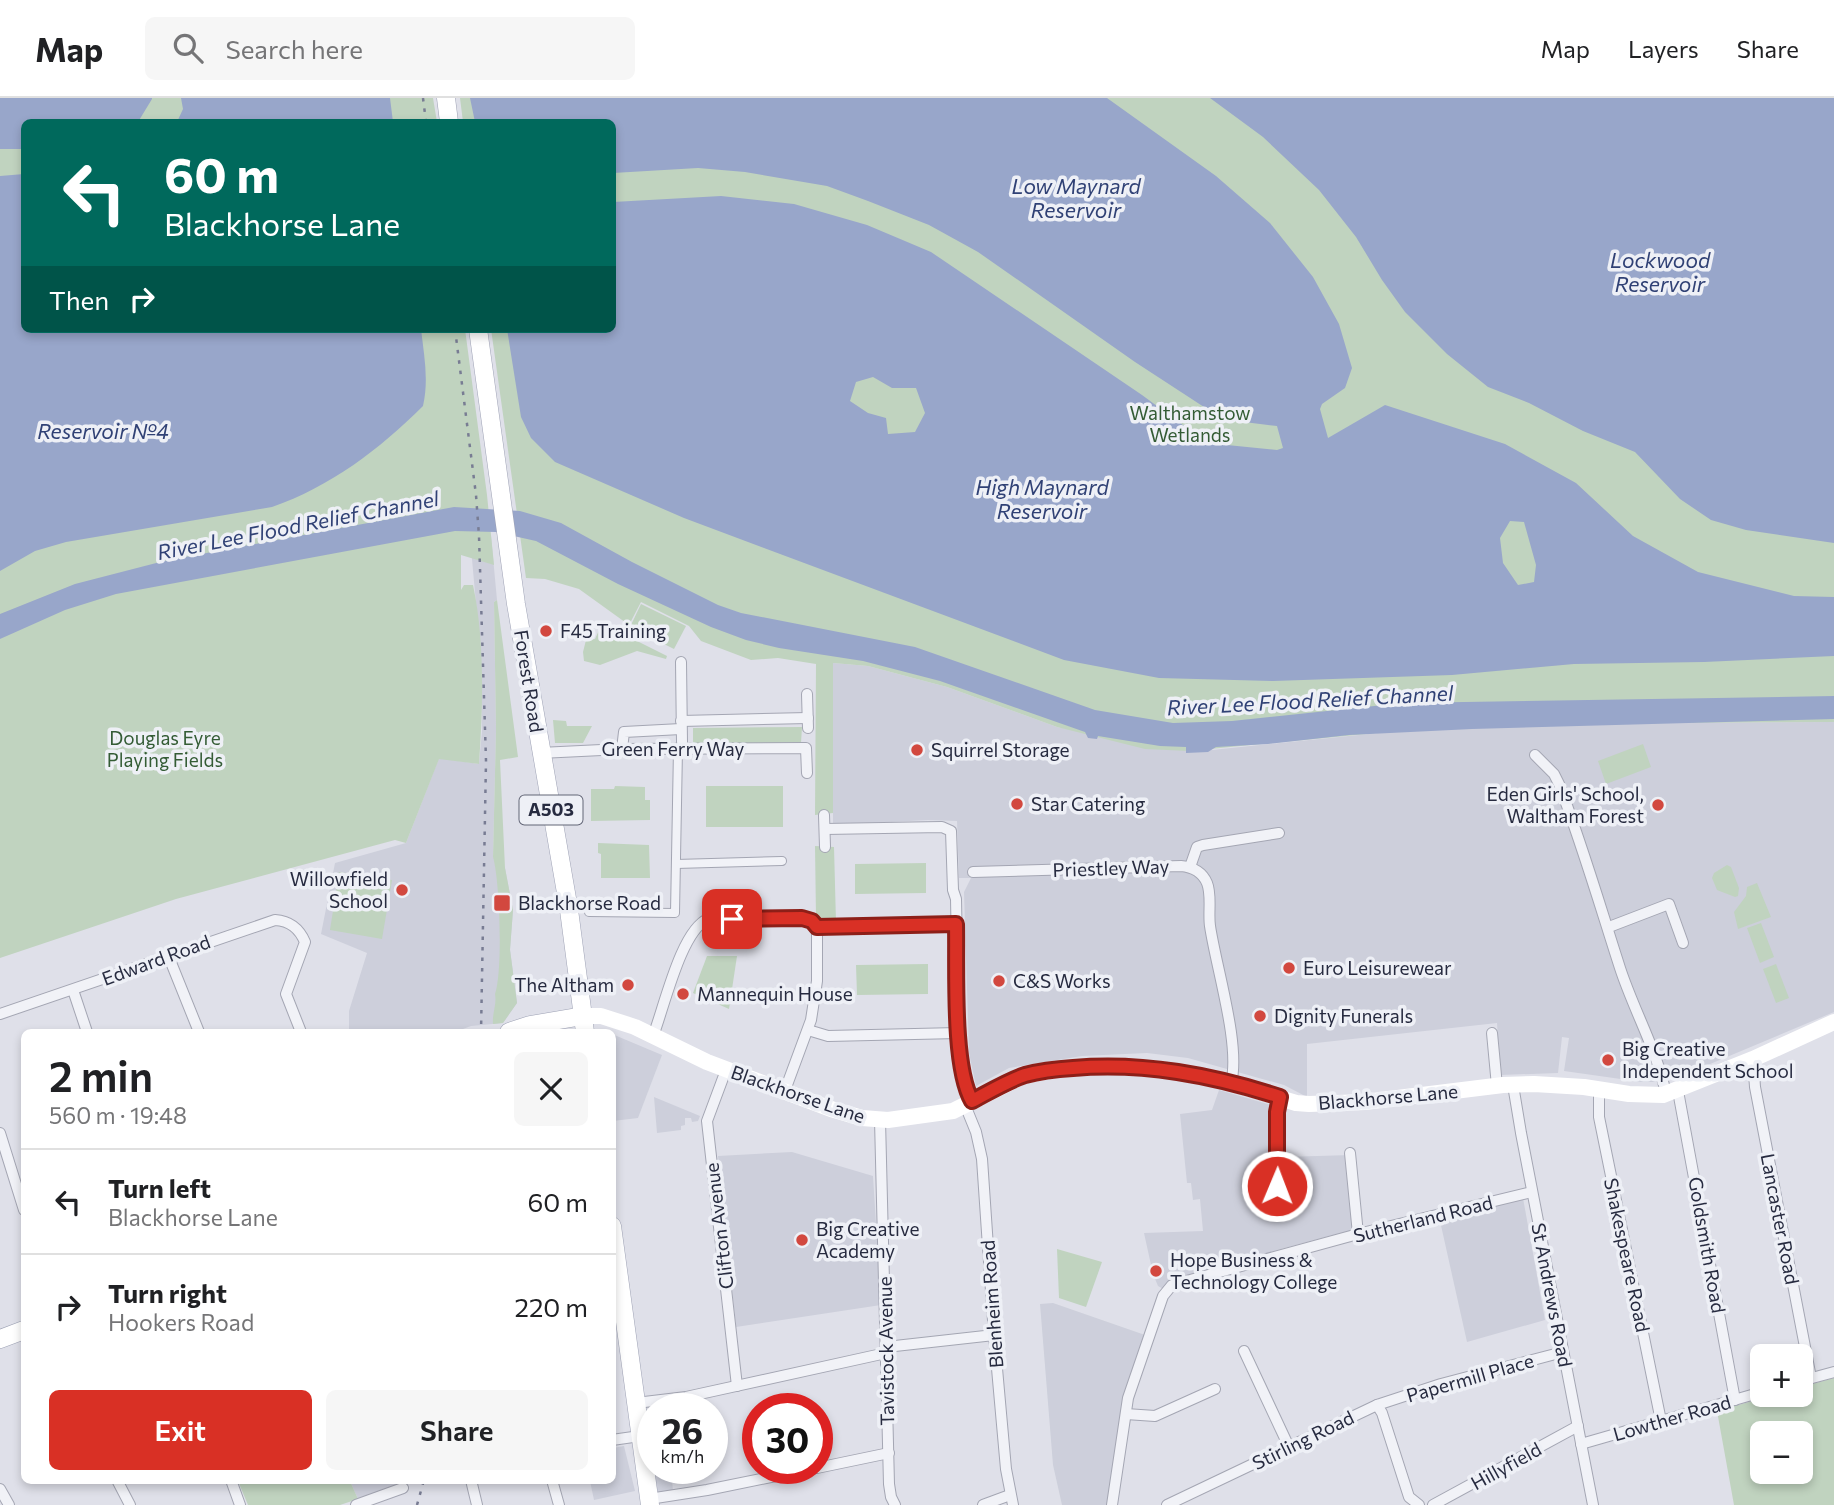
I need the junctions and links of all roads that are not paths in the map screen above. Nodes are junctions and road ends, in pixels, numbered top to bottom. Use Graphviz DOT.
graph roads {
  1 [pos="446,98"];
  2 [pos="449,119"];
  3 [pos="479,333"];
  4 [pos="681,662"];
  5 [pos="807,694"];
  6 [pos="681,725"];
  7 [pos="680,745"];
  8 [pos="622,749"];
  9 [pos="540,753"];
  10 [pos="1535,755"];
  11 [pos="807,773"];
  12 [pos="824,815"];
  13 [pos="825,829"];
  14 [pos="1279,833"];
  15 [pos="825,847"];
  16 [pos="782,861"];
  17 [pos="676,864"];
  18 [pos="1191,867"];
  19 [pos="973,872"];
  20 [pos="589,912"];
  21 [pos="956,924"];
  22 [pos="817,927"];
  23 [pos="1609,927"];
  24 [pos="1683,943"];
  25 [pos="168,955"];
  26 [pos="73,990"];
  27 [pos="0,1014"];
  28 [pos="1834,1022"];
  29 [pos="584,1024"];
  30 [pos="86,1029"];
  31 [pos="198,1029"];
  32 [pos="300,1029"];
  33 [pos="518,1029"];
  34 [pos="808,1030"];
  35 [pos="958,1033"];
  36 [pos="1492,1033"];
  37 [pos="653,1036"];
  38 [pos="1753,1059"];
  39 [pos="726,1070"];
  40 [pos="1231,1083"];
  41 [pos="1505,1085"];
  42 [pos="1599,1089"];
  43 [pos="1672,1092"];
  44 [pos="784,1093"];
  45 [pos="1280,1097"];
  46 [pos="969,1103"];
  47 [pos="880,1120"];
  48 [pos="0,1133"];
  49 [pos="1350,1153"];
  50 [pos="1276,1190"];
  51 [pos="1532,1192"];
  52 [pos="21,1200"];
  53 [pos="1358,1234"];
  54 [pos="616,1256"];
  55 [pos="21,1332"];
  56 [pos="994,1335"];
  57 [pos="0,1339"];
  58 [pos="1800,1344"];
  59 [pos="886,1350"];
  60 [pos="1244,1351"];
  61 [pos="1563,1352"];
  62 [pos="1834,1372"];
  63 [pos="1813,1378"];
  64 [pos="737,1386"];
  65 [pos="1215,1389"];
  66 [pos="1750,1396"];
  67 [pos="1735,1400"];
  68 [pos="636,1403"];
  69 [pos="1377,1405"];
  70 [pos="637,1411"];
  71 [pos="1126,1414"];
  72 [pos="1661,1421"];
  73 [pos="1578,1426"];
  74 [pos="637,1436"];
  75 [pos="616,1439"];
  76 [pos="1581,1444"];
  77 [pos="1289,1447"];
  78 [pos="888,1454"];
  79 [pos="833,1465"];
  80 [pos="742,1483"];
  81 [pos="119,1484"];
  82 [pos="232,1484"];
  83 [pos="472,1484"];
  84 [pos="553,1484"];
  85 [pos="647,1484"];
  86 [pos="0,1489"];
  87 [pos="1012,1500"];
  88 [pos="893,1501"];
  89 [pos="650,1502"];
  90 [pos="9,1505"];
  91 [pos="130,1505"];
  92 [pos="240,1505"];
  93 [pos="356,1505"];
  94 [pos="396,1505"];
  95 [pos="477,1505"];
  96 [pos="559,1505"];
  97 [pos="982,1505"];
  98 [pos="1112,1505"];
  99 [pos="1167,1505"];
  100 [pos="1419,1505"];
  101 [pos="1433,1505"];
  102 [pos="1592,1505"];
  1 -- 2 [label="main road"];
  3 -- 9 [label="main road, Forest Road / A503"];
  4 -- 6 [label="street"];
  5 -- 6 [label="street"];
  6 -- 7 [label="street"];
  6 -- 8 [label="street"];
  7 -- 8 [label="street, Green Ferry Way"];
  7 -- 11 [label="street, Green Ferry Way"];
  7 -- 17 [label="street"];
  8 -- 9 [label="street, Green Ferry Way"];
  9 -- 29 [label="main road, Forest Road / A503"];
  10 -- 23 [label="street, Goldsmith Road"];
  12 -- 13 [label="street"];
  13 -- 15 [label="street"];
  13 -- 21 [label="street, Blenheim Road"];
  14 -- 18 [label="street"];
  16 -- 17 [label="street"];
  17 -- 20 [label="street"];
  18 -- 19 [label="street, Priestley Way"];
  18 -- 40 [label="street, Priestley Way"];
  21 -- 22 [label="street"];
  21 -- 35 [label="street, Blenheim Road"];
  22 -- 34 [label="street"];
  22 -- 37 [label="street"];
  23 -- 24 [label="street"];
  23 -- 43 [label="street, Goldsmith Road"];
  25 -- 26 [label="street, Edward Road"];
  25 -- 31 [label="street"];
  25 -- 32 [label="street, Edward Road"];
  26 -- 27 [label="street, Edward Road"];
  26 -- 30 [label="street"];
  28 -- 38 [label="main road, Blackhorse Lane"];
  29 -- 33 [label="main road"];
  29 -- 37 [label="main road, Blackhorse Lane"];
  34 -- 35 [label="street"];
  34 -- 44 [label="street"];
  35 -- 46 [label="street, Blenheim Road"];
  36 -- 41 [label="street, St Andrews Road"];
  37 -- 39 [label="main road, Blackhorse Lane"];
  38 -- 43 [label="main road, Blackhorse Lane"];
  38 -- 58 [label="street, Lancaster Road"];
  39 -- 44 [label="main road, Blackhorse Lane"];
  39 -- 64 [label="street, Clifton Avenue"];
  40 -- 45 [label="main road, Blackhorse Lane"];
  40 -- 46 [label="main road, Blackhorse Lane"];
  41 -- 42 [label="main road, Blackhorse Lane"];
  41 -- 45 [label="main road, Blackhorse Lane"];
  41 -- 51 [label="street, St Andrews Road"];
  42 -- 43 [label="main road, Blackhorse Lane"];
  42 -- 72 [label="street, Shakespeare Road"];
  43 -- 67 [label="street, Goldsmith Road"];
  44 -- 47 [label="main road, Blackhorse Lane"];
  45 -- 50 [label="street"];
  46 -- 47 [label="main road, Blackhorse Lane"];
  46 -- 56 [label="street, Blenheim Road"];
  47 -- 59 [label="street, Tavistock Avenue"];
  48 -- 52 [label="street"];
  49 -- 53 [label="street"];
  51 -- 53 [label="street, Sutherland Road"];
  51 -- 61 [label="street, St Andrews Road"];
  53 -- 71 [label="street, Sutherland Road"];
  54 -- 68 [label="main road"];
  55 -- 57 [label="main road"];
  56 -- 59 [label="street"];
  56 -- 87 [label="street, Blenheim Road"];
  59 -- 64 [label="street"];
  59 -- 78 [label="street, Tavistock Avenue"];
  60 -- 77 [label="street"];
  61 -- 69 [label="street, Papermill Place"];
  61 -- 73 [label="street, St Andrews Road"];
  62 -- 63 [label="street"];
  64 -- 68 [label="street"];
  65 -- 71 [label="street"];
  66 -- 67 [label="street, Lowther Road"];
  67 -- 72 [label="street, Lowther Road"];
  68 -- 70 [label="main road"];
  69 -- 77 [label="street, Stirling Road"];
  69 -- 100 [label="street, Stirling Road"];
  71 -- 98 [label="street, Sutherland Road"];
  72 -- 76 [label="street, Lowther Road"];
  73 -- 76 [label="street, St Andrews Road"];
  73 -- 101 [label="street, Hillyfield"];
  74 -- 75 [label="street"];
  76 -- 102 [label="street, St Andrews Road"];
  77 -- 99 [label="street, Stirling Road"];
  78 -- 79 [label="street"];
  78 -- 88 [label="street, Tavistock Avenue"];
  80 -- 89 [label="street"];
  81 -- 91 [label="street"];
  82 -- 92 [label="street"];
  83 -- 95 [label="street"];
  84 -- 96 [label="street"];
  85 -- 89 [label="main road"];
  86 -- 90 [label="street"];
  87 -- 97 [label="street"];
  93 -- 94 [label="street"];
}
